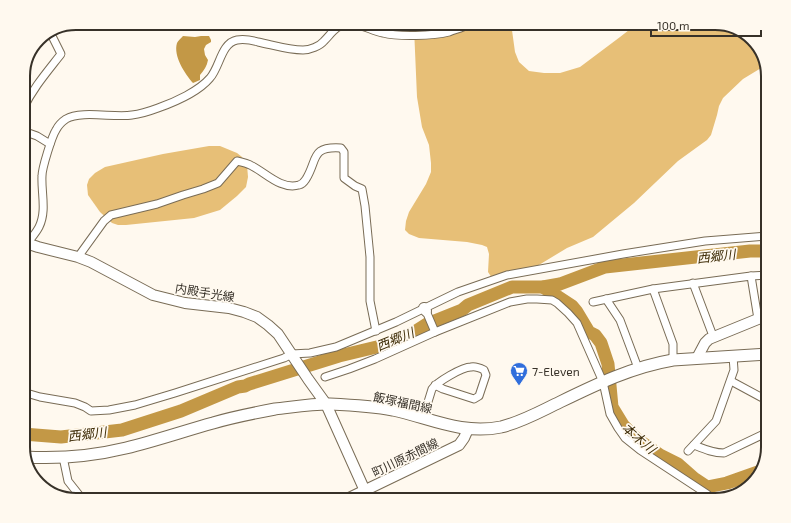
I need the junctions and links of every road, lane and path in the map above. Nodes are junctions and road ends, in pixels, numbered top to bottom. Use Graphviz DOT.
graph roads {
  1 [pos="333,30"];
  2 [pos="374,30"];
  3 [pos="454,30"];
  4 [pos="53,38"];
  5 [pos="30,95"];
  6 [pos="30,134"];
  7 [pos="50,144"];
  8 [pos="30,237"];
  9 [pos="761,237"];
  10 [pos="30,244"];
  11 [pos="78,257"];
  12 [pos="761,275"];
  13 [pos="751,276"];
  14 [pos="693,283"];
  15 [pos="653,289"];
  16 [pos="606,298"];
  17 [pos="593,302"];
  18 [pos="425,310"];
  19 [pos="761,318"];
  20 [pos="758,319"];
  21 [pos="376,331"];
  22 [pos="434,331"];
  23 [pos="714,336"];
  24 [pos="761,354"];
  25 [pos="293,355"];
  26 [pos="733,356"];
  27 [pos="697,358"];
  28 [pos="673,360"];
  29 [pos="638,368"];
  30 [pos="325,377"];
  31 [pos="607,380"];
  32 [pos="731,381"];
  33 [pos="435,385"];
  34 [pos="30,394"];
  35 [pos="761,397"];
  36 [pos="326,404"];
  37 [pos="423,418"];
  38 [pos="468,429"];
  39 [pos="761,435"];
  40 [pos="694,445"];
  41 [pos="688,451"];
  42 [pos="63,457"];
  43 [pos="31,458"];
  44 [pos="365,491"];
  45 [pos="77,493"];
  46 [pos="362,493"];
  47 [pos="705,493"];
  1 -- 7 [label="street"];
  2 -- 3 [label="street"];
  4 -- 5 [label="street"];
  6 -- 7 [label="street"];
  7 -- 8 [label="street"];
  9 -- 18 [label="street"];
  10 -- 11 [label="main road, 内殿手光線"];
  11 -- 21 [label="street"];
  11 -- 25 [label="main road, 内殿手光線"];
  12 -- 13 [label="street"];
  13 -- 14 [label="street"];
  13 -- 20 [label="street"];
  14 -- 15 [label="street"];
  14 -- 23 [label="street"];
  15 -- 16 [label="street"];
  15 -- 28 [label="street"];
  16 -- 17 [label="street"];
  16 -- 29 [label="street"];
  18 -- 21 [label="street"];
  18 -- 22 [label="street"];
  19 -- 20 [label="main road"];
  20 -- 23 [label="main road"];
  21 -- 25 [label="street"];
  22 -- 30 [label="street"];
  22 -- 31 [label="street"];
  23 -- 27 [label="main road"];
  24 -- 26 [label="main road, 飯塚福間線"];
  25 -- 34 [label="street"];
  25 -- 36 [label="main road, 内殿手光線"];
  26 -- 27 [label="main road, 飯塚福間線"];
  26 -- 32 [label="street"];
  27 -- 28 [label="main road, 飯塚福間線"];
  28 -- 29 [label="main road, 飯塚福間線"];
  29 -- 31 [label="main road, 飯塚福間線"];
  31 -- 38 [label="main road, 飯塚福間線"];
  31 -- 47 [label="street"];
  32 -- 35 [label="street"];
  32 -- 40 [label="street"];
  33 -- 33 [label="street"];
  33 -- 37 [label="street"];
  36 -- 37 [label="main road, 飯塚福間線"];
  36 -- 42 [label="main road, 飯塚福間線"];
  36 -- 44 [label="main road, 内殿手光線"];
  37 -- 38 [label="main road, 飯塚福間線"];
  38 -- 44 [label="main road, 町川原赤間線"];
  39 -- 40 [label="street"];
  40 -- 41 [label="street"];
  42 -- 43 [label="main road, 飯塚福間線"];
  42 -- 45 [label="street"];
  44 -- 46 [label="main road, 町川原赤間線"];
}
